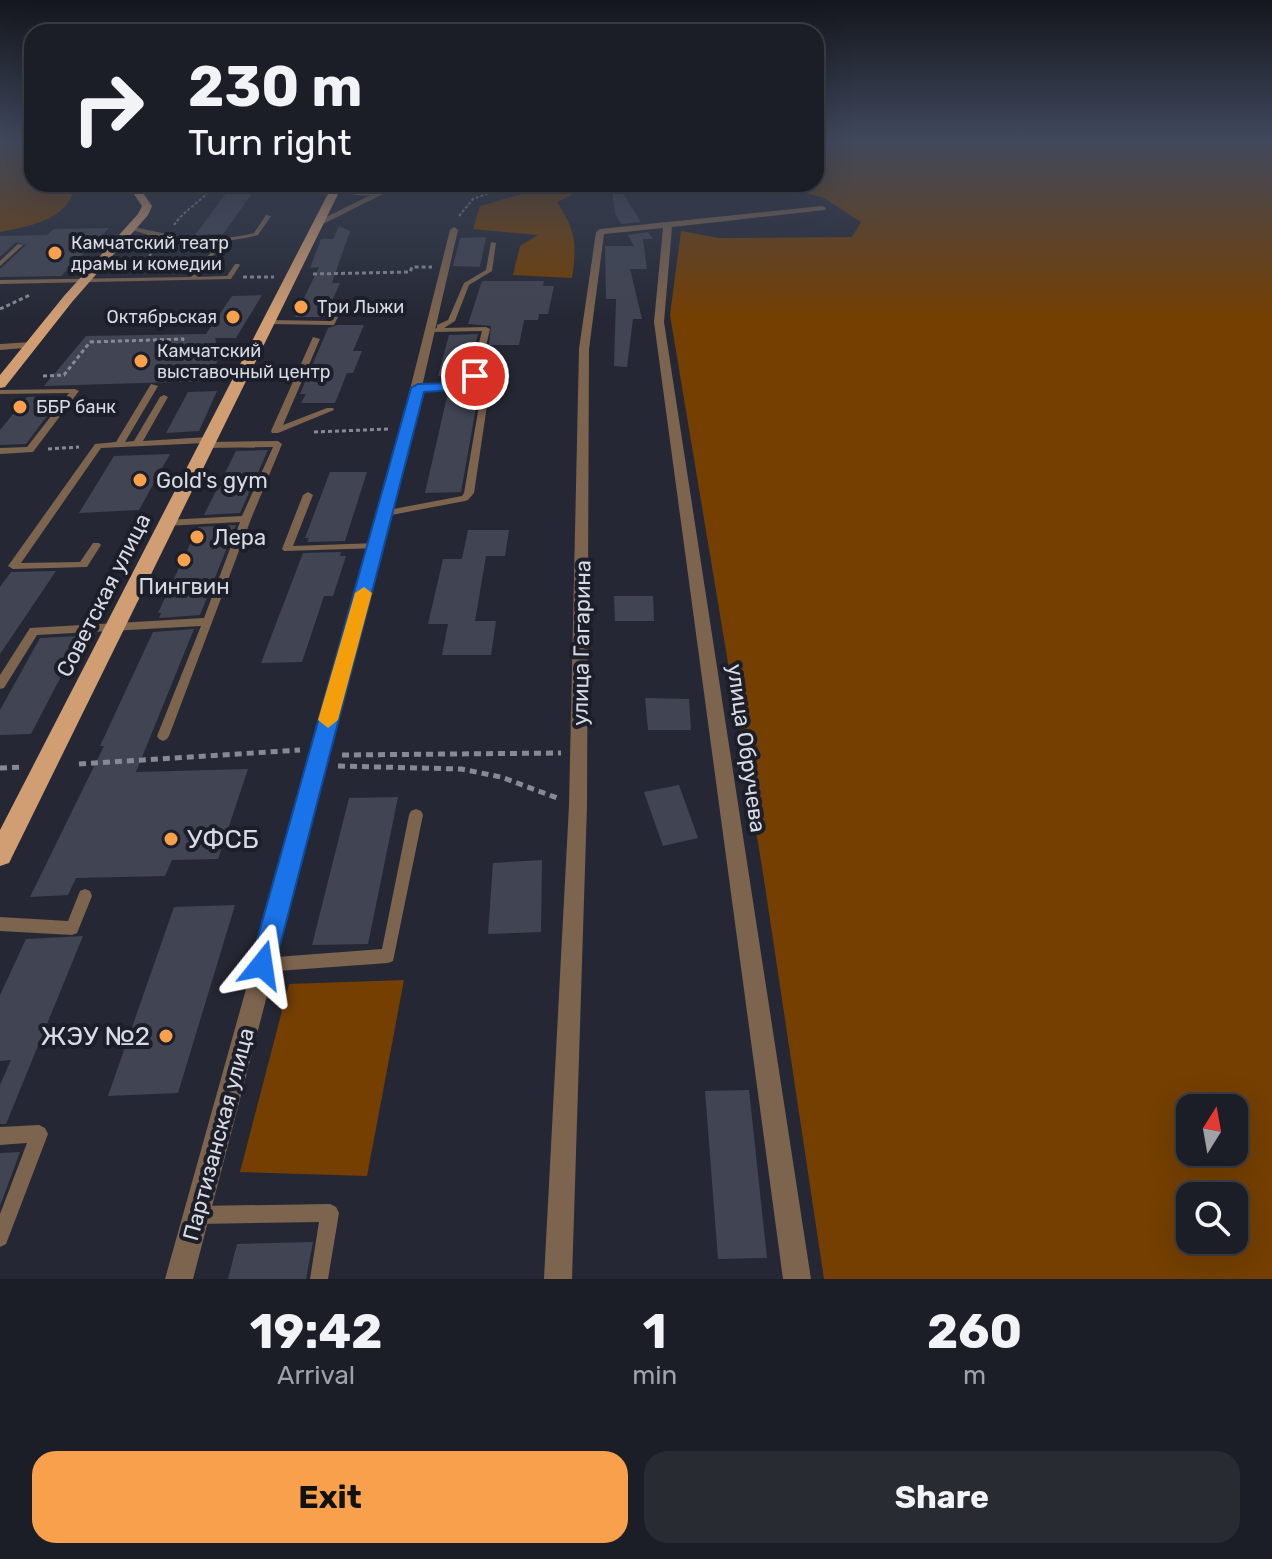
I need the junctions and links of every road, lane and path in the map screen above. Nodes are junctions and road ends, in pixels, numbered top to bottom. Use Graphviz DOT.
graph roads {
  1 [pos="142,199"];
  2 [pos="204,199"];
  3 [pos="331,199"];
  4 [pos="370,199"];
  5 [pos="481,199"];
  6 [pos="822,208"];
  7 [pos="268,216"];
  8 [pos="320,222"];
  9 [pos="668,224"];
  10 [pos="131,228"];
  11 [pos="454,230"];
  12 [pos="167,236"];
  13 [pos="161,243"];
  14 [pos="493,243"];
  15 [pos="20,245"];
  16 [pos="212,253"];
  17 [pos="0,264"];
  18 [pos="237,265"];
  19 [pos="445,266"];
  20 [pos="138,270"];
  21 [pos="305,274"];
  22 [pos="278,277"];
  23 [pos="193,278"];
  24 [pos="229,278"];
  25 [pos="85,280"];
  26 [pos="0,282"];
  27 [pos="32,295"];
  28 [pos="0,309"];
  29 [pos="334,317"];
  30 [pos="269,322"];
  31 [pos="432,330"];
  32 [pos="316,339"];
  33 [pos="32,345"];
  34 [pos="0,347"];
  35 [pos="235,352"];
  36 [pos="64,375"];
  37 [pos="0,384"];
  38 [pos="154,386"];
  39 [pos="460,387"];
  40 [pos="418,388"];
  41 [pos="0,392"];
  42 [pos="164,397"];
  43 [pos="330,410"];
  44 [pos="408,429"];
  45 [pos="275,431"];
  46 [pos="207,443"];
  47 [pos="137,444"];
  48 [pos="266,444"];
  49 [pos="119,445"];
  50 [pos="98,446"];
  51 [pos="30,450"];
  52 [pos="0,451"];
  53 [pos="308,495"];
  54 [pos="386,513"];
  55 [pos="246,519"];
  56 [pos="166,523"];
  57 [pos="96,545"];
  58 [pos="377,546"];
  59 [pos="208,622"];
  60 [pos="114,627"];
  61 [pos="0,685"];
  62 [pos="163,736"];
  63 [pos="579,753"];
  64 [pos="323,757"];
  65 [pos="79,764"];
  66 [pos="23,767"];
  67 [pos="0,768"];
  68 [pos="578,805"];
  69 [pos="416,815"];
  70 [pos="0,855"];
  71 [pos="85,896"];
  72 [pos="0,924"];
  73 [pos="262,965"];
  74 [pos="0,1136"];
  75 [pos="196,1215"];
  76 [pos="0,1238"];
  77 [pos="179,1279"];
  78 [pos="319,1279"];
  79 [pos="558,1279"];
  80 [pos="797,1279"];
  1 -- 10 [label="main road"];
  2 -- 12 [label="path"];
  3 -- 8 [label="main road, Советская улица"];
  4 -- 8 [label="street"];
  5 -- 11 [label="path"];
  6 -- 9 [label="street, улица Гагарина"];
  7 -- 12 [label="lane"];
  8 -- 30 [label="main road, Советская улица"];
  9 -- 63 [label="street, улица Гагарина"];
  9 -- 80 [label="street, улица Обручева"];
  10 -- 12 [label="lane"];
  10 -- 25 [label="main road"];
  11 -- 19 [label="street, Партизанская улица"];
  13 -- 20 [label="path"];
  14 -- 31 [label="lane"];
  15 -- 17 [label="lane"];
  16 -- 23 [label="lane"];
  18 -- 24 [label="lane"];
  19 -- 21 [label="path"];
  19 -- 31 [label="street, Партизанская улица"];
  22 -- 24 [label="path"];
  23 -- 24 [label="lane"];
  23 -- 25 [label="lane"];
  25 -- 26 [label="lane"];
  25 -- 33 [label="main road"];
  27 -- 28 [label="path"];
  29 -- 30 [label="lane"];
  30 -- 46 [label="main road, Советская улица"];
  31 -- 39 [label="lane"];
  31 -- 40 [label="street, Партизанская улица"];
  32 -- 45 [label="lane"];
  33 -- 34 [label="street"];
  33 -- 37 [label="main road"];
  35 -- 36 [label="path"];
  38 -- 49 [label="lane"];
  39 -- 40 [label="lane"];
  39 -- 54 [label="lane"];
  40 -- 44 [label="street, Партизанская улица"];
  41 -- 51 [label="lane"];
  42 -- 47 [label="lane"];
  43 -- 45 [label="lane"];
  44 -- 45 [label="path"];
  44 -- 54 [label="street, Партизанская улица"];
  45 -- 48 [label="lane"];
  46 -- 47 [label="lane"];
  46 -- 48 [label="lane"];
  46 -- 56 [label="main road, Советская улица"];
  47 -- 49 [label="lane"];
  48 -- 55 [label="lane"];
  49 -- 50 [label="lane"];
  50 -- 51 [label="path"];
  50 -- 57 [label="lane"];
  51 -- 52 [label="lane"];
  53 -- 58 [label="lane"];
  54 -- 58 [label="street, Партизанская улица"];
  55 -- 56 [label="lane"];
  55 -- 59 [label="lane"];
  56 -- 60 [label="main road, Советская улица"];
  58 -- 64 [label="street, Партизанская улица"];
  59 -- 60 [label="lane"];
  59 -- 62 [label="lane"];
  60 -- 61 [label="lane"];
  60 -- 70 [label="main road, Советская улица"];
  63 -- 64 [label="path"];
  63 -- 68 [label="street, улица Гагарина"];
  64 -- 65 [label="path"];
  64 -- 68 [label="path"];
  64 -- 73 [label="street, Партизанская улица"];
  66 -- 67 [label="path"];
  68 -- 79 [label="street, улица Гагарина"];
  69 -- 73 [label="lane"];
  71 -- 72 [label="lane"];
  73 -- 75 [label="street, Партизанская улица"];
  74 -- 76 [label="lane"];
  75 -- 77 [label="street, Партизанская улица"];
  75 -- 78 [label="lane"];
}
